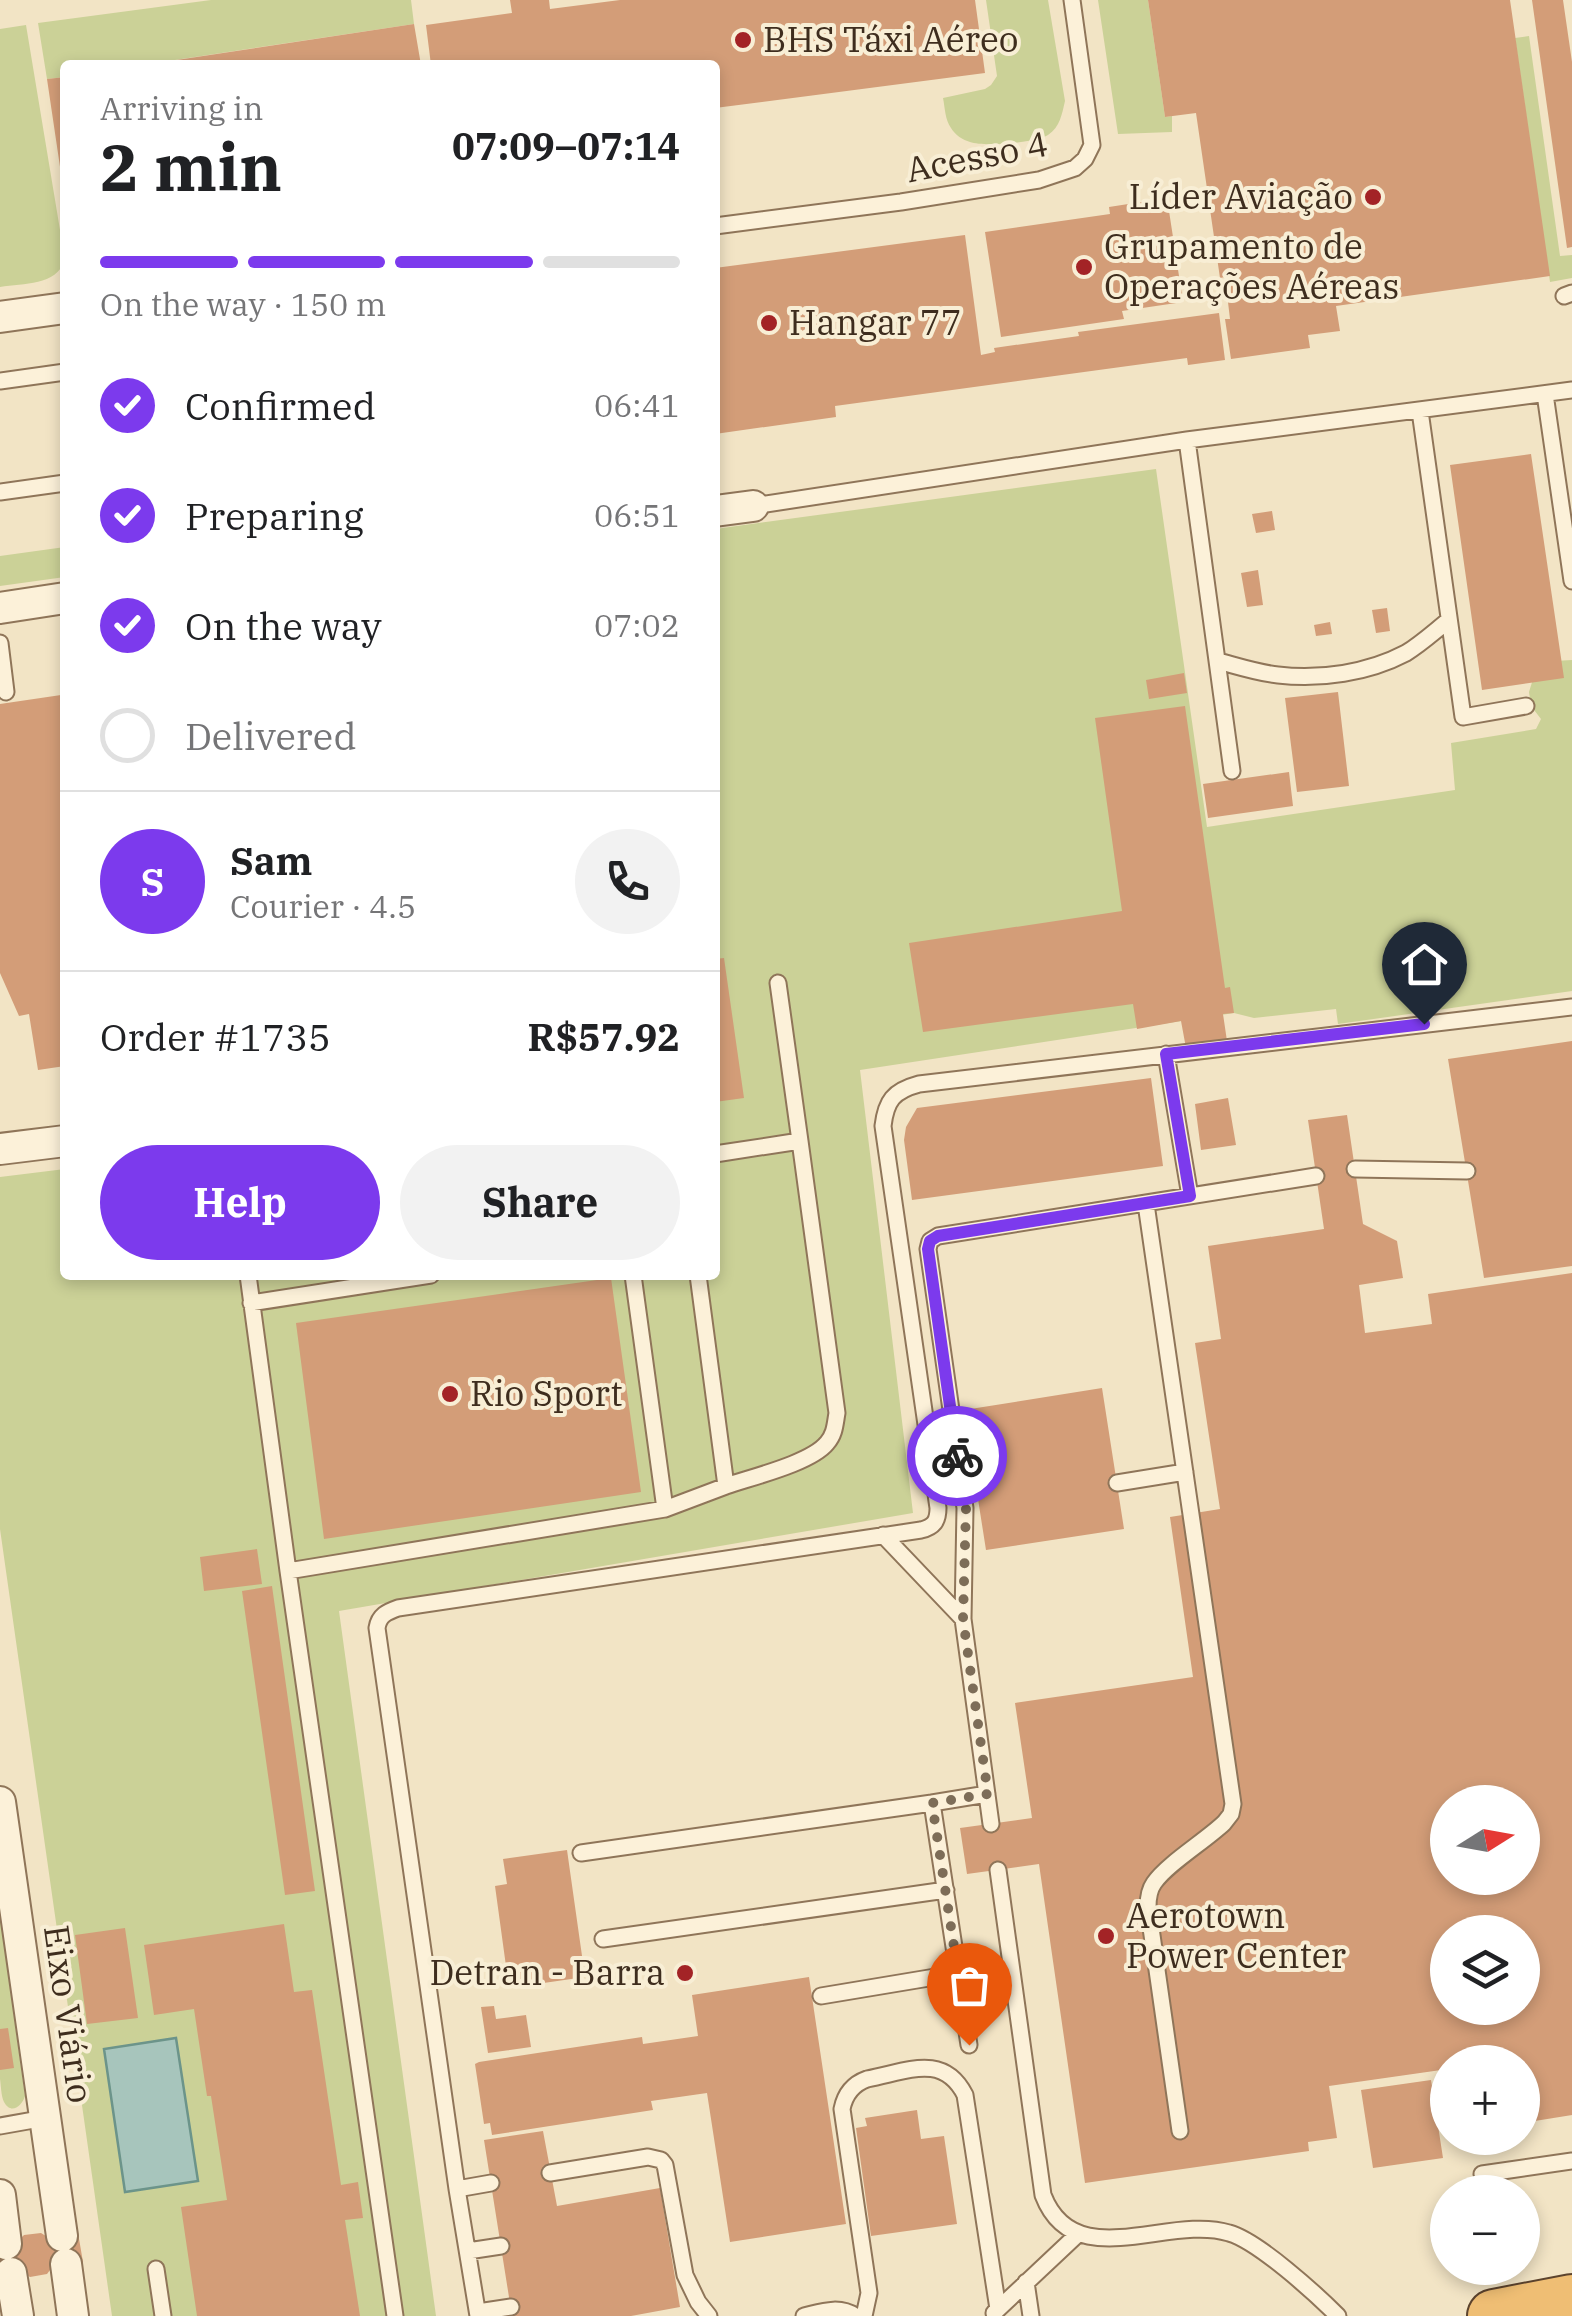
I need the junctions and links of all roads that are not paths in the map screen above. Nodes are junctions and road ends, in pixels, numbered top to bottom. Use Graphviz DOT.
graph roads {
  1 [pos="1072,0"];
  2 [pos="720,225"];
  3 [pos="60,309"];
  4 [pos="0,316"];
  5 [pos="60,373"];
  6 [pos="0,381"];
  7 [pos="1572,390"];
  8 [pos="1545,394"];
  9 [pos="1420,412"];
  10 [pos="1187,440"];
  11 [pos="60,484"];
  12 [pos="0,492"];
  13 [pos="753,506"];
  14 [pos="720,510"];
  15 [pos="1572,581"];
  16 [pos="60,599"];
  17 [pos="0,608"];
  18 [pos="1449,620"];
  19 [pos="0,643"];
  20 [pos="1218,661"];
  21 [pos="6,692"];
  22 [pos="1526,706"];
  23 [pos="1232,771"];
  24 [pos="778,982"];
  25 [pos="1572,1006"];
  26 [pos="1166,1054"];
  27 [pos="60,1141"];
  28 [pos="800,1141"];
  29 [pos="0,1148"];
  30 [pos="720,1153"];
  31 [pos="1355,1169"];
  32 [pos="1467,1171"];
  33 [pos="1316,1176"];
  34 [pos="1190,1196"];
  35 [pos="1146,1204"];
  36 [pos="249,1280"];
  37 [pos="398,1280"];
  38 [pos="634,1280"];
  39 [pos="699,1280"];
  40 [pos="251,1302"];
  41 [pos="1186,1472"];
  42 [pos="1117,1483"];
  43 [pos="726,1486"];
  44 [pos="665,1509"];
  45 [pos="883,1536"];
  46 [pos="288,1571"];
  47 [pos="963,1619"];
  48 [pos="988,1794"];
  49 [pos="0,1802"];
  50 [pos="932,1803"];
  51 [pos="991,1824"];
  52 [pos="581,1852"];
  53 [pos="998,1870"];
  54 [pos="946,1890"];
  55 [pos="604,1940"];
  56 [pos="959,1973"];
  57 [pos="822,1996"];
  58 [pos="969,2045"];
  59 [pos="45,2118"];
  60 [pos="0,2126"];
  61 [pos="1180,2131"];
  62 [pos="1572,2161"];
  63 [pos="550,2173"];
  64 [pos="1482,2174"];
  65 [pos="491,2183"];
  66 [pos="457,2188"];
  67 [pos="0,2195"];
  68 [pos="1078,2234"];
  69 [pos="501,2246"];
  70 [pos="468,2251"];
  71 [pos="156,2269"];
  72 [pos="1026,2282"];
  73 [pos="1572,2301"];
  74 [pos="511,2306"];
  75 [pos="994,2313"];
  76 [pos="478,2314"];
  77 [pos="18,2316"];
  78 [pos="73,2316"];
  79 [pos="163,2316"];
  80 [pos="396,2316"];
  81 [pos="709,2316"];
  82 [pos="804,2316"];
  83 [pos="855,2316"];
  84 [pos="864,2316"];
  85 [pos="1032,2316"];
  86 [pos="1338,2316"];
  87 [pos="1494,2316"];
  1 -- 2 [label="lane, Acesso 4"];
  3 -- 4 [label="street"];
  5 -- 6 [label="lane"];
  7 -- 8 [label="lane"];
  8 -- 9 [label="lane"];
  8 -- 15 [label="lane"];
  9 -- 10 [label="lane"];
  9 -- 18 [label="lane"];
  10 -- 13 [label="lane"];
  10 -- 20 [label="lane"];
  11 -- 12 [label="lane"];
  13 -- 14 [label="street"];
  16 -- 17 [label="street"];
  18 -- 20 [label="lane"];
  18 -- 22 [label="lane"];
  19 -- 21 [label="lane"];
  20 -- 23 [label="lane"];
  24 -- 28 [label="lane"];
  25 -- 26 [label="lane"];
  26 -- 34 [label="lane"];
  26 -- 45 [label="lane"];
  27 -- 29 [label="street"];
  28 -- 30 [label="lane"];
  28 -- 43 [label="lane"];
  31 -- 32 [label="lane"];
  33 -- 34 [label="lane"];
  34 -- 35 [label="lane"];
  35 -- 41 [label="lane"];
  35 -- 47 [label="lane"];
  36 -- 40 [label="lane"];
  37 -- 40 [label="lane"];
  38 -- 44 [label="lane"];
  39 -- 43 [label="lane"];
  40 -- 46 [label="lane"];
  41 -- 42 [label="lane"];
  41 -- 61 [label="lane"];
  43 -- 44 [label="lane"];
  44 -- 46 [label="lane"];
  45 -- 47 [label="lane"];
  45 -- 66 [label="lane"];
  46 -- 80 [label="lane"];
  47 -- 48 [label="lane"];
  48 -- 50 [label="lane"];
  48 -- 51 [label="lane"];
  49 -- 59 [label="street, Eixo Viário"];
  50 -- 52 [label="lane"];
  50 -- 54 [label="lane"];
  53 -- 68 [label="lane"];
  54 -- 55 [label="lane"];
  54 -- 56 [label="lane"];
  56 -- 57 [label="lane"];
  56 -- 58 [label="lane"];
  59 -- 60 [label="lane"];
  59 -- 78 [label="street, Eixo Viário"];
  62 -- 64 [label="lane"];
  63 -- 81 [label="lane"];
  65 -- 66 [label="lane"];
  66 -- 70 [label="lane"];
  67 -- 77 [label="street"];
  68 -- 72 [label="lane"];
  68 -- 86 [label="lane"];
  69 -- 70 [label="lane"];
  70 -- 76 [label="lane"];
  71 -- 79 [label="lane"];
  72 -- 75 [label="lane"];
  72 -- 85 [label="lane"];
  73 -- 87 [label="highway"];
  74 -- 76 [label="lane"];
  75 -- 84 [label="lane"];
  82 -- 83 [label="lane"];
}
